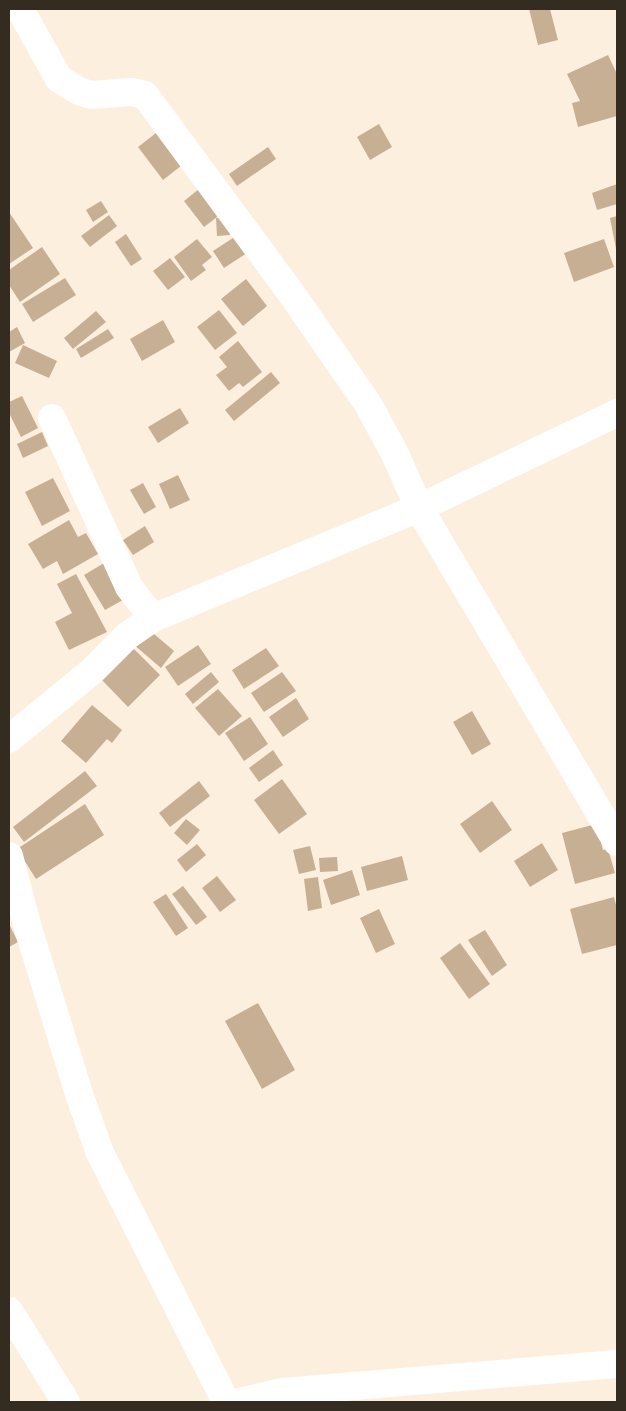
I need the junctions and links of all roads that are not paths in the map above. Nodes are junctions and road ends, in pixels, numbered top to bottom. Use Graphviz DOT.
graph roads {
  1 [pos="20,9"];
  2 [pos="617,413"];
  3 [pos="52,418"];
  4 [pos="419,508"];
  5 [pos="153,618"];
  6 [pos="9,739"];
  7 [pos="617,842"];
  8 [pos="9,856"];
  9 [pos="9,1311"];
  10 [pos="617,1364"];
  11 [pos="66,1402"];
  12 [pos="226,1402"];
  13 [pos="239,1402"];
  1 -- 4 [label="street"];
  2 -- 4 [label="street"];
  3 -- 5 [label="street"];
  4 -- 5 [label="street"];
  4 -- 7 [label="street"];
  5 -- 6 [label="street"];
  8 -- 12 [label="street"];
  9 -- 11 [label="street"];
  10 -- 13 [label="street"];
}
